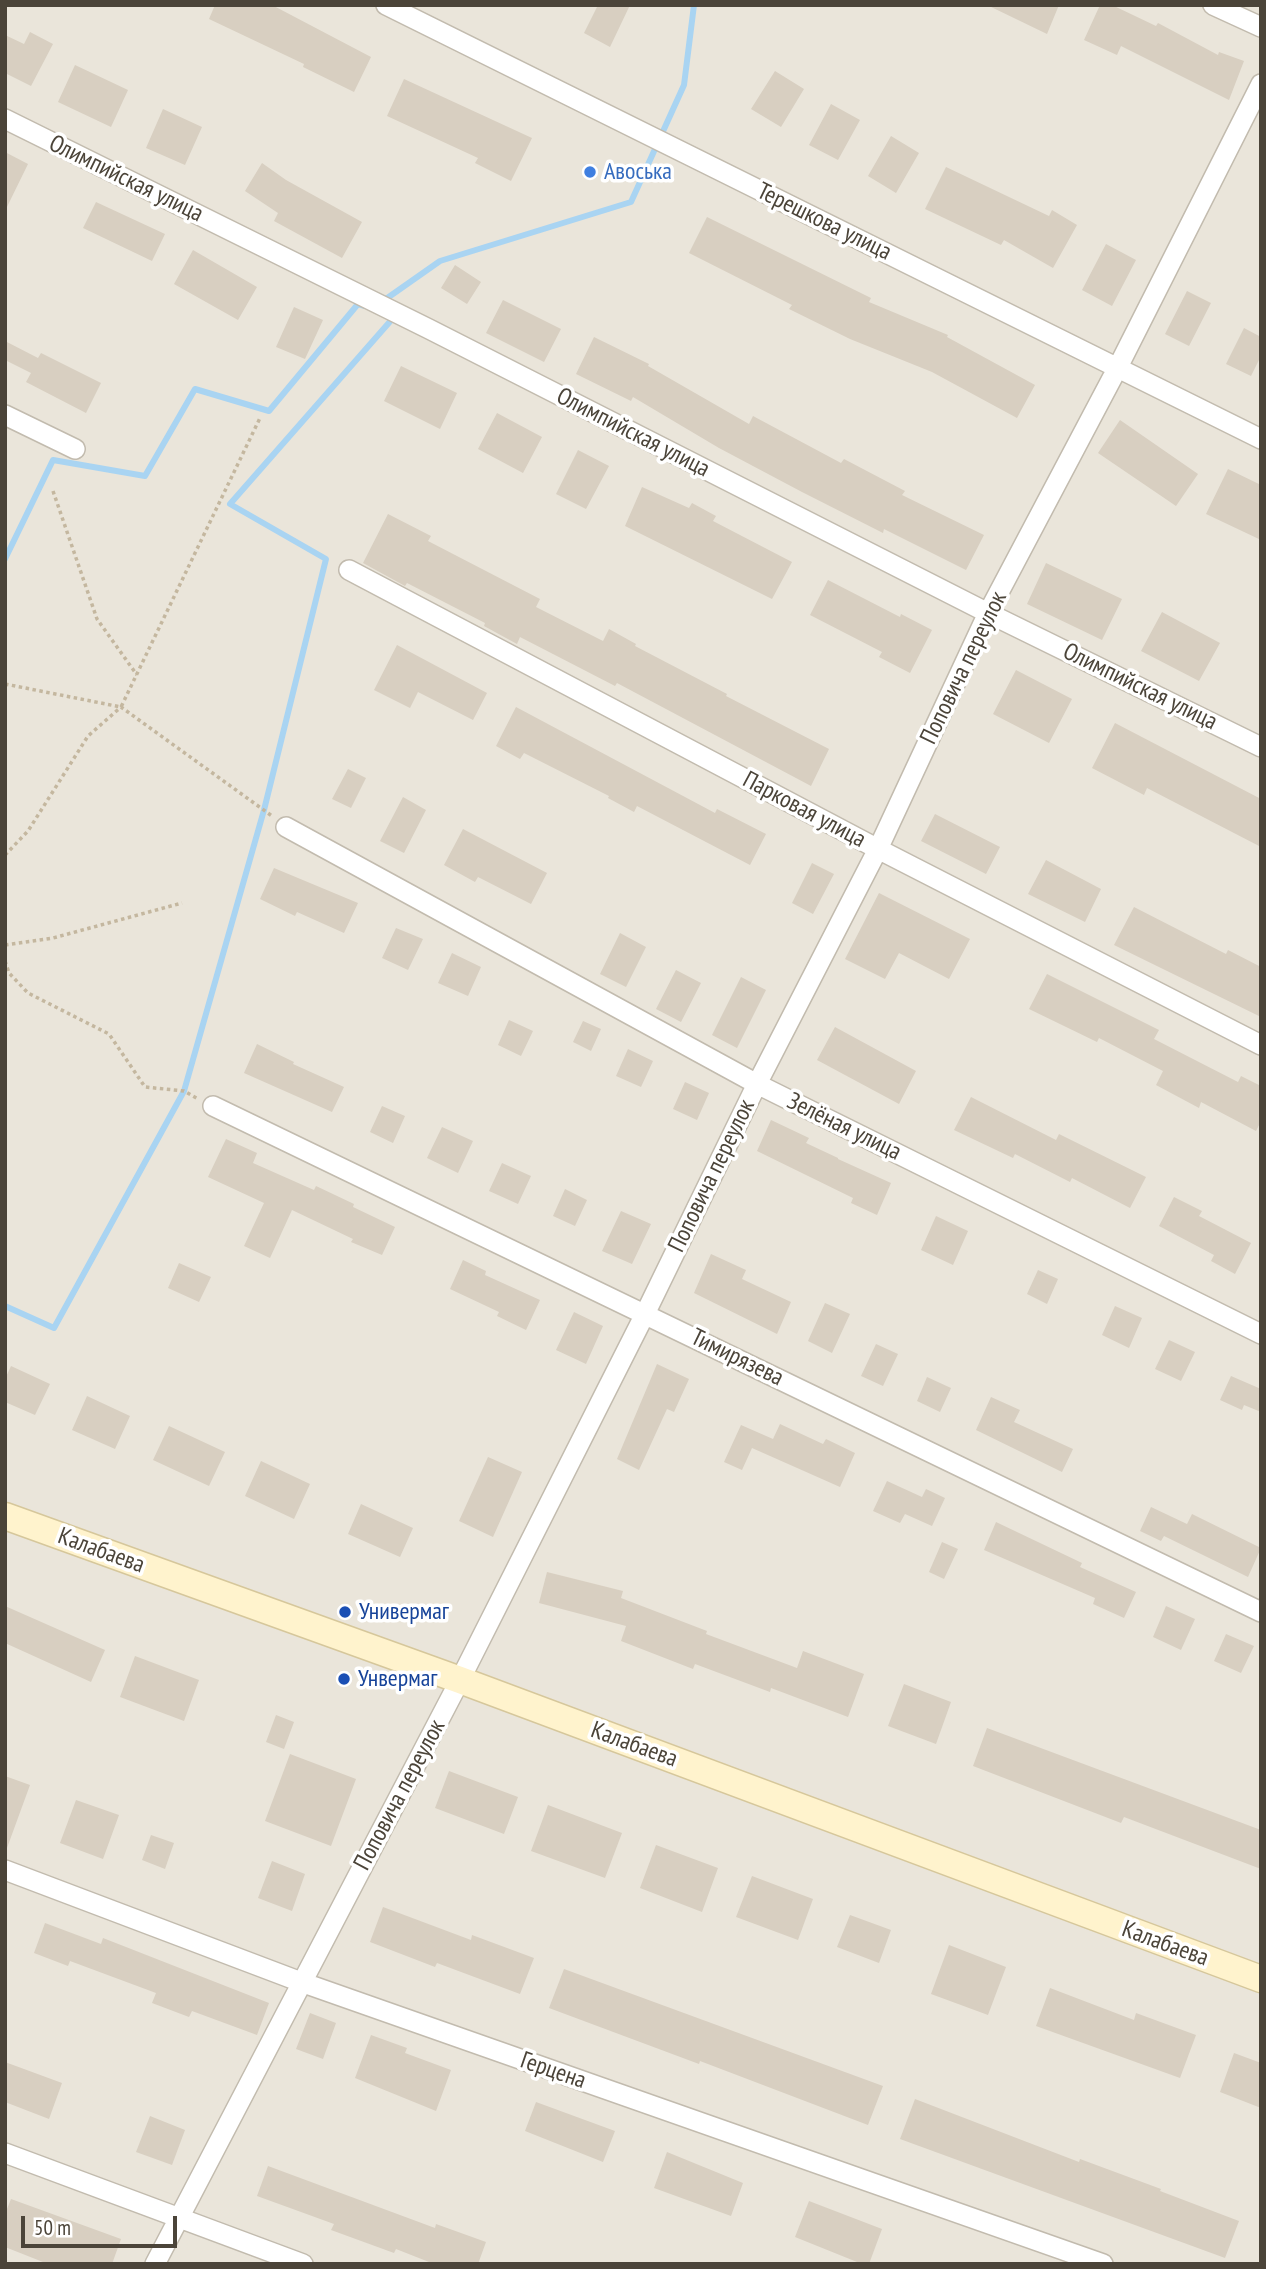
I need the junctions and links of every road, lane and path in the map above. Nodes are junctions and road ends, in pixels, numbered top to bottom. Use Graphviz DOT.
graph roads {
  1 [pos="386,5"];
  2 [pos="1213,5"];
  3 [pos="1261,27"];
  4 [pos="1261,85"];
  5 [pos="5,119"];
  6 [pos="1118,367"];
  7 [pos="5,415"];
  8 [pos="260,418"];
  9 [pos="1261,439"];
  10 [pos="75,449"];
  11 [pos="53,491"];
  12 [pos="349,570"];
  13 [pos="988,613"];
  14 [pos="138,675"];
  15 [pos="5,684"];
  16 [pos="121,707"];
  17 [pos="1261,747"];
  18 [pos="286,827"];
  19 [pos="878,849"];
  20 [pos="5,855"];
  21 [pos="182,903"];
  22 [pos="5,945"];
  23 [pos="5,961"];
  24 [pos="1261,1045"];
  25 [pos="757,1084"];
  26 [pos="213,1106"];
  27 [pos="645,1314"];
  28 [pos="1261,1334"];
  29 [pos="5,1516"];
  30 [pos="1261,1612"];
  31 [pos="460,1680"];
  32 [pos="5,1870"];
  33 [pos="1261,1979"];
  34 [pos="301,1982"];
  35 [pos="5,2153"];
  36 [pos="179,2217"];
  37 [pos="155,2264"];
  38 [pos="303,2264"];
  39 [pos="1103,2264"];
  1 -- 6 [label="street, Терешкова улица"];
  2 -- 3 [label="street"];
  4 -- 6 [label="street, Поповича переулок"];
  5 -- 13 [label="street, Олимпийская улица"];
  6 -- 9 [label="street, Терешкова улица"];
  6 -- 13 [label="street, Поповича переулок"];
  7 -- 10 [label="street"];
  8 -- 14 [label="path"];
  11 -- 14 [label="path"];
  12 -- 19 [label="street, Парковая улица"];
  13 -- 17 [label="street, Олимпийская улица"];
  13 -- 19 [label="street, Поповича переулок"];
  14 -- 16 [label="path"];
  15 -- 16 [label="path"];
  16 -- 18 [label="path"];
  16 -- 20 [label="path"];
  18 -- 25 [label="street, Зелёная улица"];
  19 -- 24 [label="street, Парковая улица"];
  19 -- 25 [label="street, Поповича переулок"];
  21 -- 22 [label="path"];
  23 -- 26 [label="path"];
  25 -- 27 [label="street, Поповича переулок"];
  25 -- 28 [label="street, Зелёная улица"];
  26 -- 27 [label="street, Тимирязева"];
  27 -- 30 [label="street, Тимирязева"];
  27 -- 31 [label="street, Поповича переулок"];
  29 -- 31 [label="street, Калабаева"];
  31 -- 33 [label="street, Калабаева"];
  31 -- 34 [label="street, Поповича переулок"];
  32 -- 34 [label="street, Герцена"];
  34 -- 36 [label="street, Поповича переулок"];
  34 -- 39 [label="street, Герцена"];
  35 -- 36 [label="street"];
  36 -- 37 [label="street, Поповича переулок"];
  36 -- 38 [label="street"];
}
